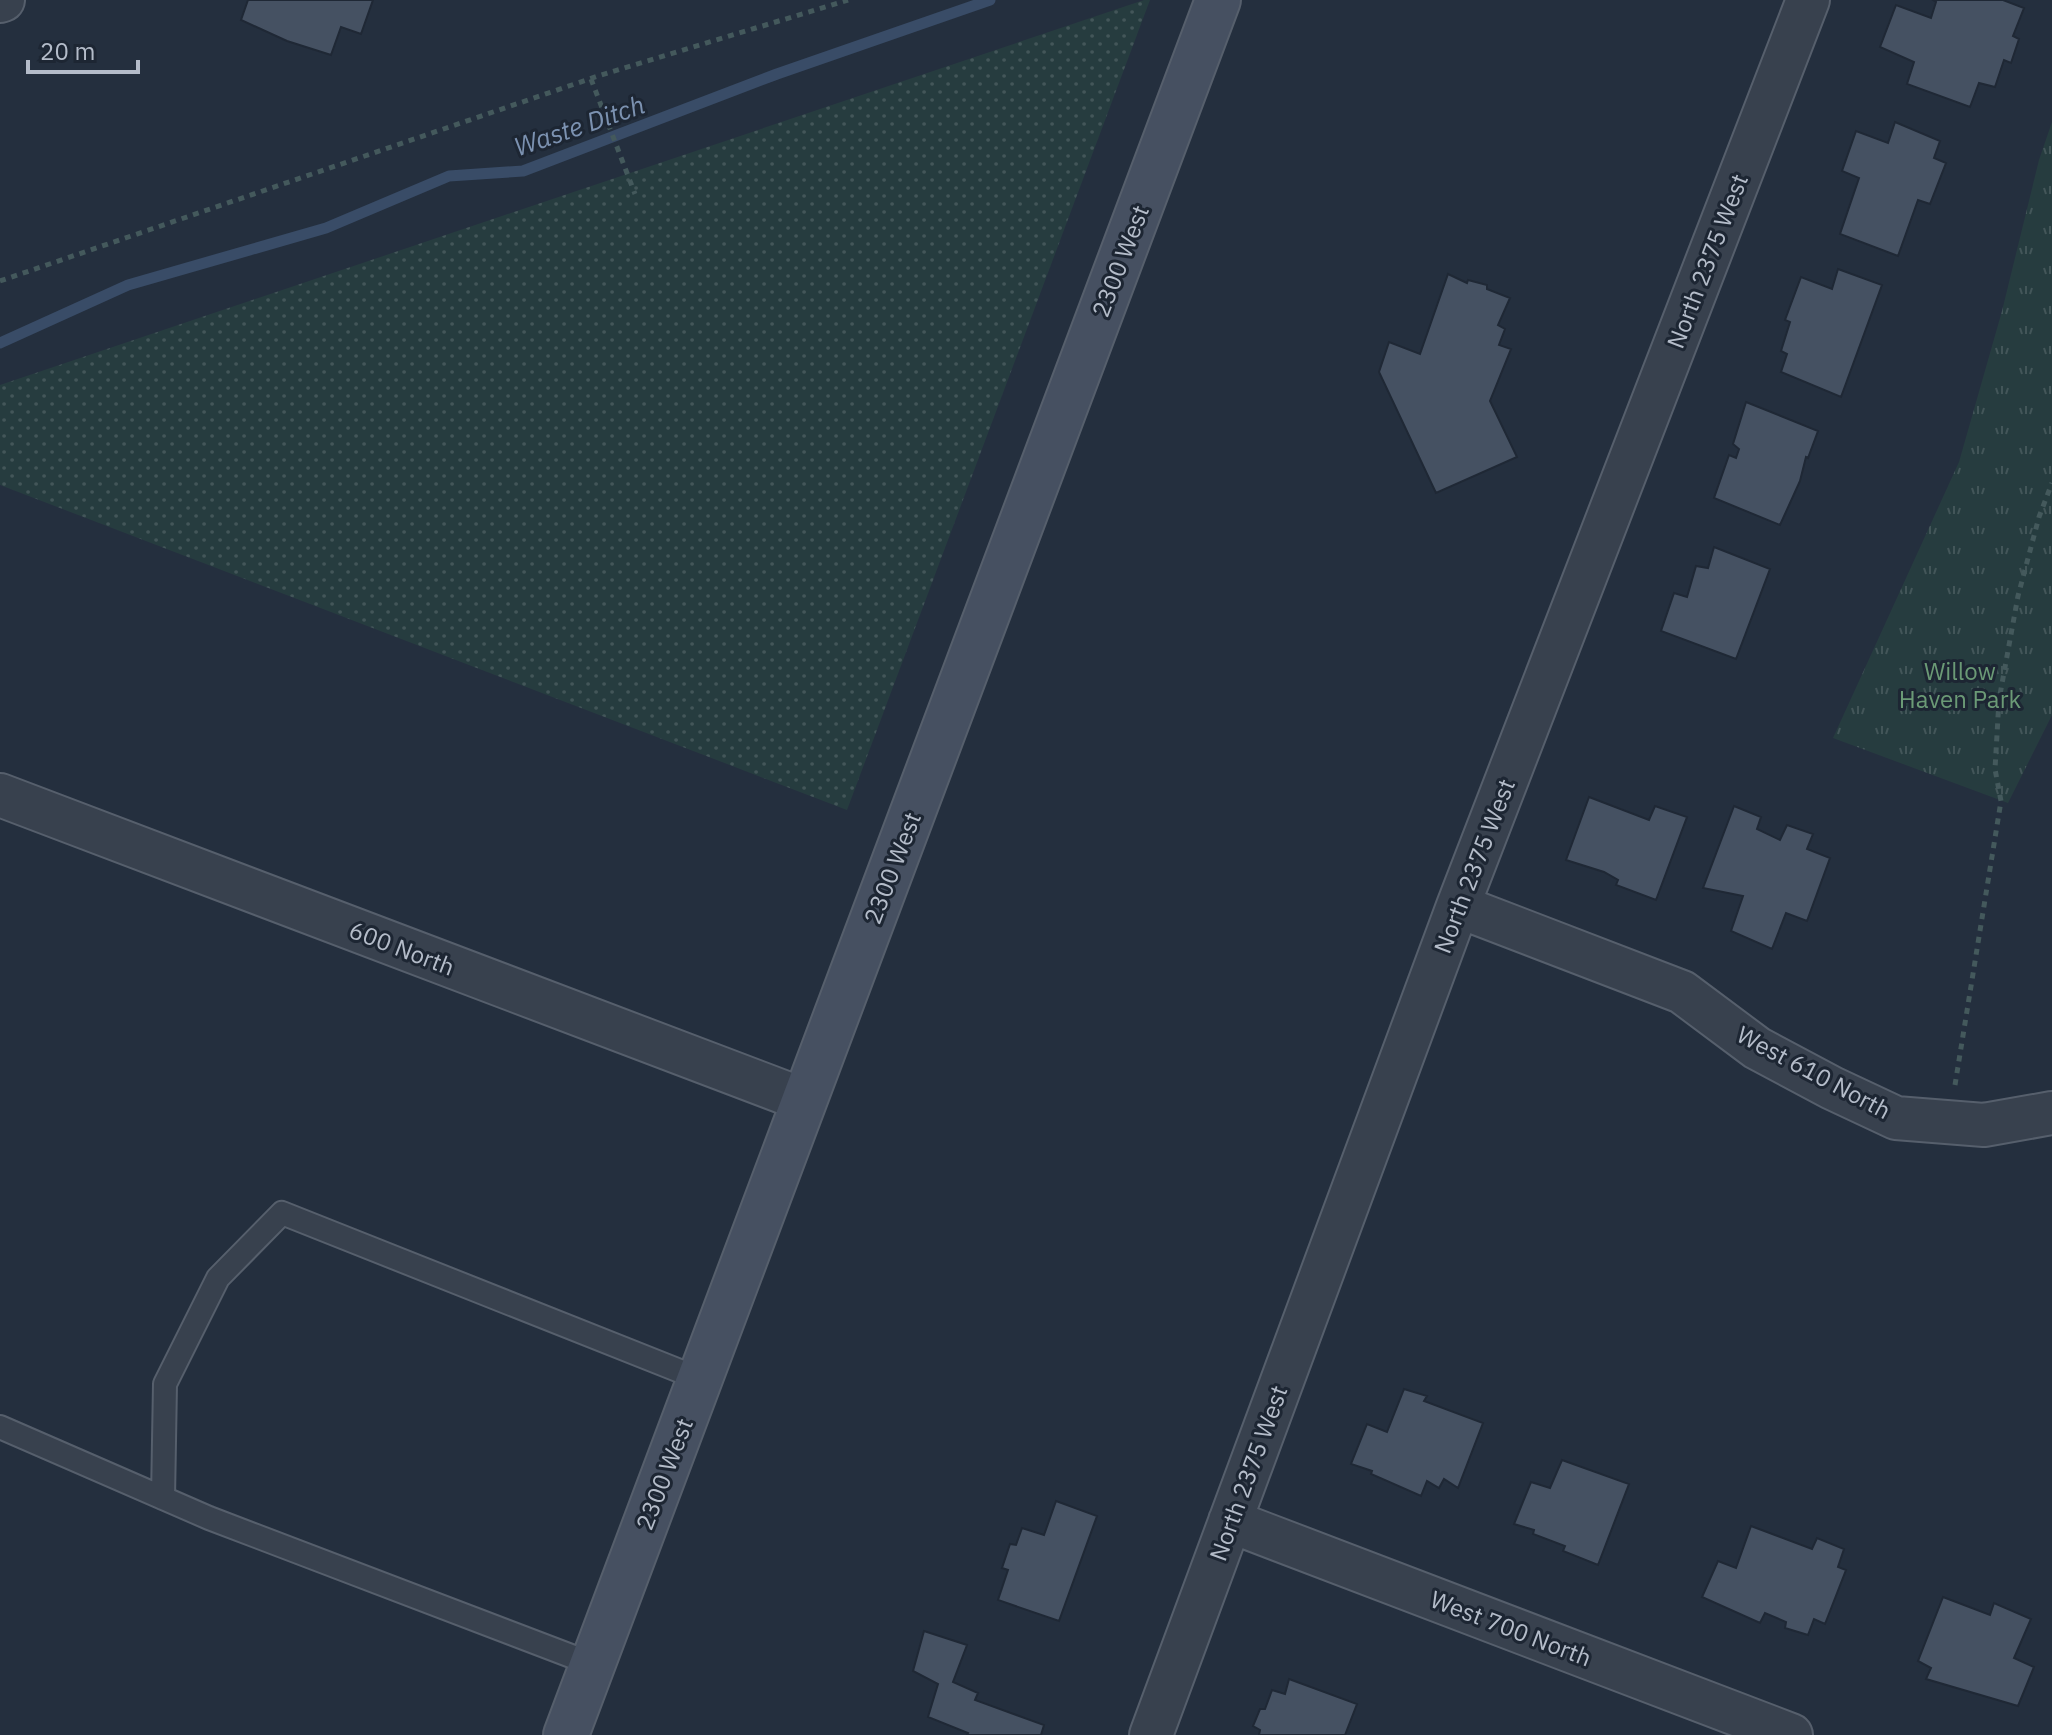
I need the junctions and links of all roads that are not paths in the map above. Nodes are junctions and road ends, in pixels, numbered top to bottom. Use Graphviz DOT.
graph roads {
  1 [pos="1218,0"];
  2 [pos="1808,0"];
  3 [pos="0,795"];
  4 [pos="1458,906"];
  5 [pos="804,1100"];
  6 [pos="2052,1113"];
  7 [pos="700,1379"];
  8 [pos="0,1427"];
  9 [pos="163,1498"];
  10 [pos="1230,1521"];
  11 [pos="592,1664"];
  12 [pos="566,1735"];
  13 [pos="1151,1735"];
  14 [pos="1791,1735"];
  1 -- 5 [label="main road, 2300 West"];
  2 -- 4 [label="street, North 2375 West"];
  3 -- 5 [label="street, 600 North"];
  4 -- 6 [label="street, West 610 North"];
  4 -- 10 [label="street, North 2375 West"];
  5 -- 7 [label="main road, 2300 West"];
  7 -- 9 [label="lane"];
  7 -- 11 [label="main road, 2300 West"];
  8 -- 9 [label="lane"];
  9 -- 11 [label="lane"];
  10 -- 13 [label="street, North 2375 West"];
  10 -- 14 [label="street, West 700 North"];
  11 -- 12 [label="main road, 2300 West"];
}
